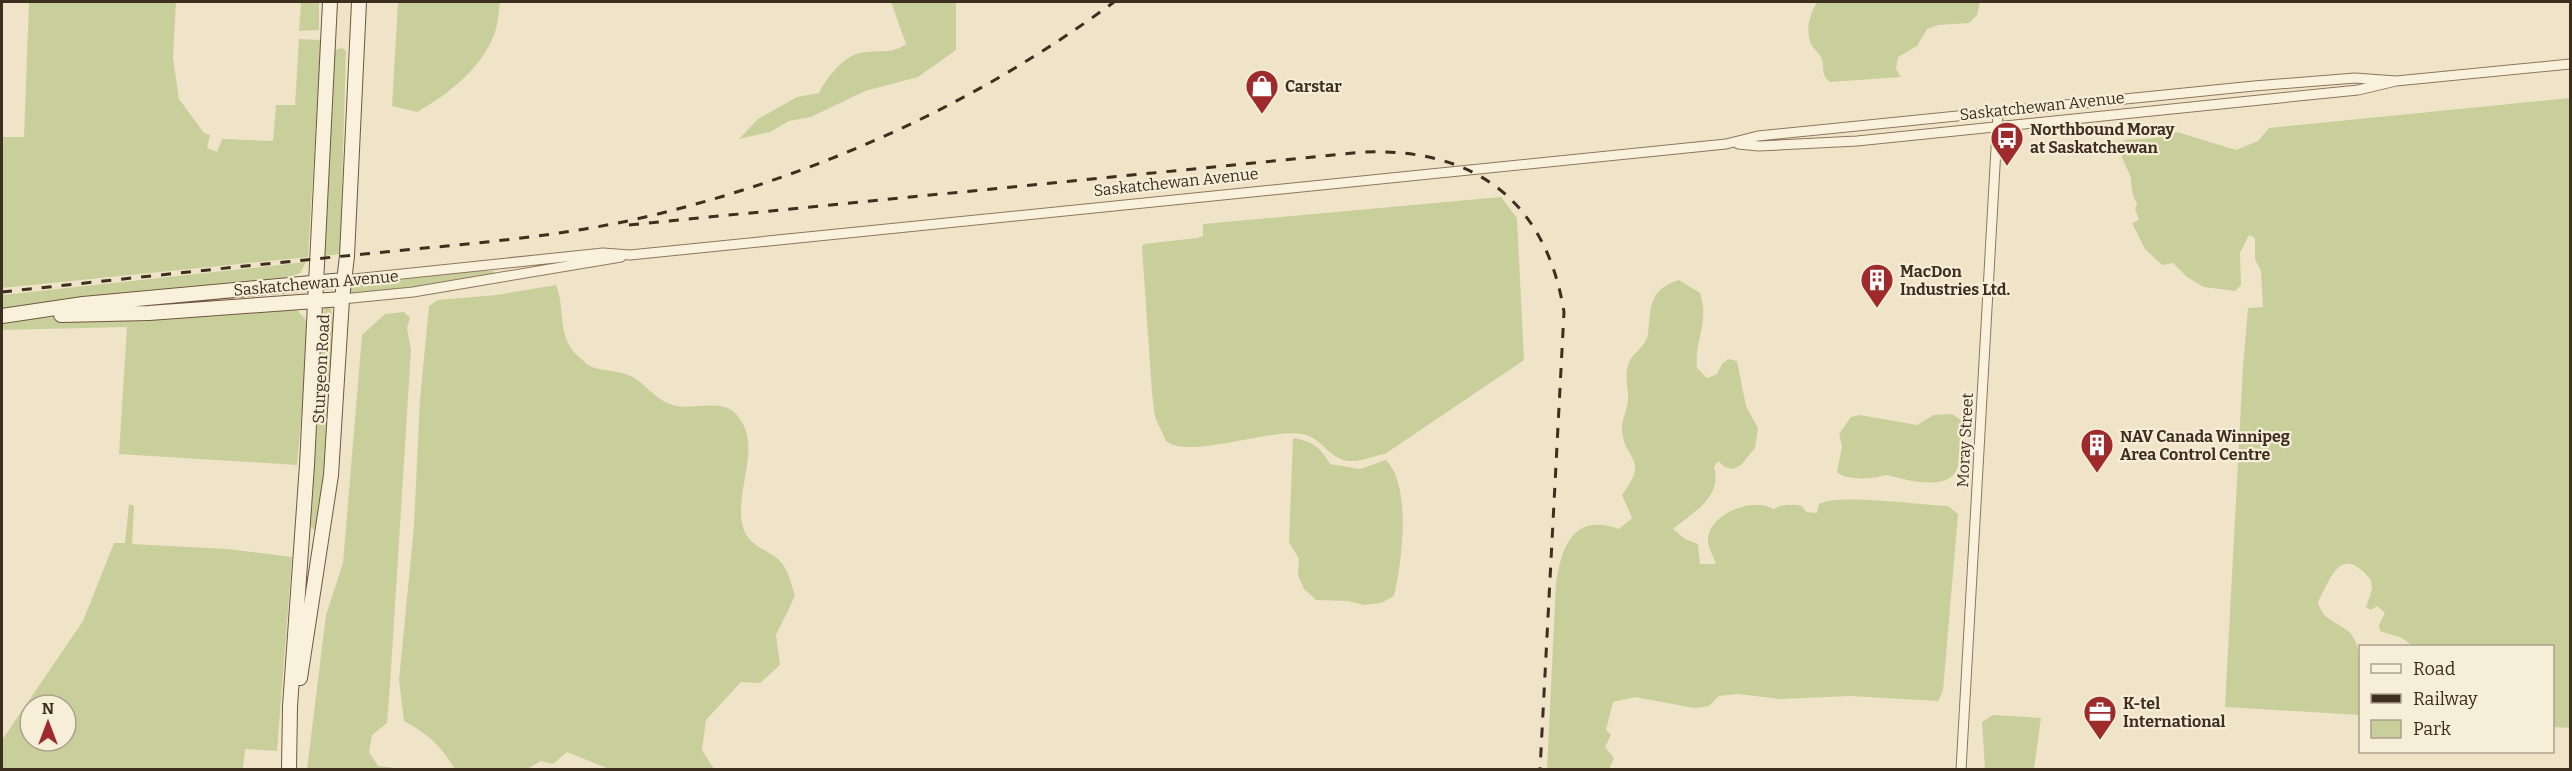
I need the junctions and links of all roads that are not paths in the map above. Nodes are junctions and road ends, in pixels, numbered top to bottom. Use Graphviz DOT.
graph roads {
  1 [pos="330,2"];
  2 [pos="359,2"];
  3 [pos="2571,64"];
  4 [pos="2396,81"];
  5 [pos="1998,113"];
  6 [pos="1998,127"];
  7 [pos="1726,144"];
  8 [pos="630,255"];
  9 [pos="344,280"];
  10 [pos="316,283"];
  11 [pos="316,299"];
  12 [pos="342,299"];
  13 [pos="2,317"];
  14 [pos="291,736"];
  15 [pos="289,770"];
  16 [pos="1961,770"];
  1 -- 10 [label="main road, Sturgeon Road"];
  2 -- 9 [label="main road, Sturgeon Road"];
  3 -- 4 [label="street, Saskatchewan Avenue"];
  4 -- 5 [label="street, Saskatchewan Avenue"];
  4 -- 6 [label="street, Saskatchewan Avenue"];
  5 -- 6 [label="street, Moray Street"];
  5 -- 7 [label="street, Saskatchewan Avenue"];
  6 -- 7 [label="street, Saskatchewan Avenue"];
  6 -- 16 [label="street, Moray Street"];
  7 -- 8 [label="street, Saskatchewan Avenue"];
  8 -- 9 [label="street, Saskatchewan Avenue"];
  8 -- 12 [label="street, Saskatchewan Avenue"];
  9 -- 10 [label="main road, Saskatchewan Avenue"];
  9 -- 12 [label="main road, Sturgeon Road"];
  10 -- 11 [label="main road, Sturgeon Road"];
  10 -- 13 [label="main road, Saskatchewan Avenue"];
  11 -- 12 [label="main road, Saskatchewan Avenue"];
  11 -- 13 [label="main road, Saskatchewan Avenue"];
  11 -- 14 [label="main road, Sturgeon Road"];
  12 -- 14 [label="main road, Sturgeon Road"];
  14 -- 15 [label="main road, Sturgeon Road"];
}
